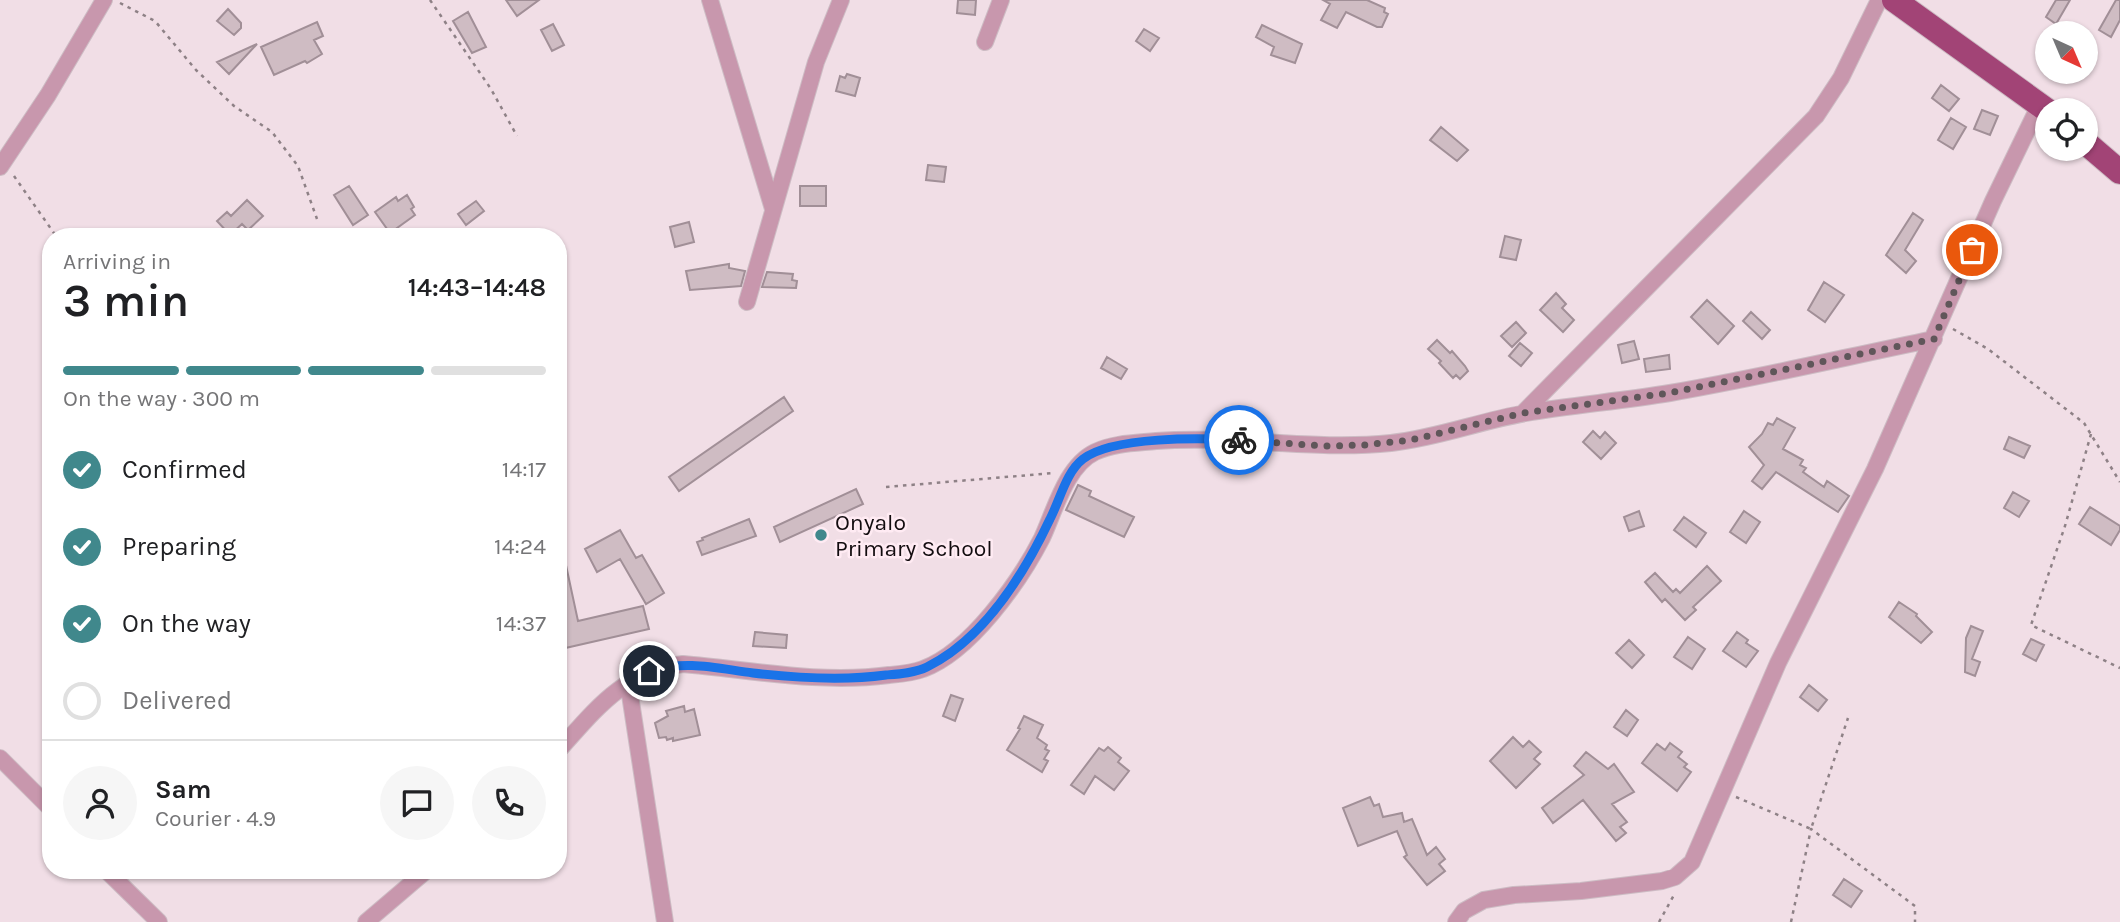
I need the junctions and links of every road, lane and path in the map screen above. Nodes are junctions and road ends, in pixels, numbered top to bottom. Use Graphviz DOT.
graph roads {
  1 [pos="104,0"];
  2 [pos="114,0"];
  3 [pos="430,0"];
  4 [pos="710,0"];
  5 [pos="841,0"];
  6 [pos="1001,0"];
  7 [pos="1879,0"];
  8 [pos="1894,0"];
  9 [pos="985,42"];
  10 [pos="2035,102"];
  11 [pos="2035,124"];
  12 [pos="517,136"];
  13 [pos="2098,153"];
  14 [pos="2,164"];
  15 [pos="2120,172"];
  16 [pos="774,210"];
  17 [pos="317,219"];
  18 [pos="49,228"];
  19 [pos="747,302"];
  20 [pos="1941,322"];
  21 [pos="1934,339"];
  22 [pos="1523,413"];
  23 [pos="2091,434"];
  24 [pos="1071,472"];
  25 [pos="2120,482"];
  26 [pos="886,487"];
  27 [pos="2120,668"];
  28 [pos="628,682"];
  29 [pos="1848,718"];
  30 [pos="567,741"];
  31 [pos="0,758"];
  32 [pos="1724,791"];
  33 [pos="42,800"];
  34 [pos="1811,829"];
  35 [pos="115,879"];
  36 [pos="416,879"];
  37 [pos="159,922"];
  38 [pos="366,922"];
  39 [pos="664,922"];
  40 [pos="1456,922"];
  41 [pos="1791,922"];
  42 [pos="1915,922"];
  1 -- 14 [label="street"];
  2 -- 17 [label="path"];
  3 -- 12 [label="path"];
  4 -- 16 [label="street"];
  5 -- 16 [label="street"];
  6 -- 9 [label="street"];
  7 -- 22 [label="street"];
  8 -- 10 [label="highway"];
  11 -- 20 [label="street"];
  13 -- 15 [label="highway"];
  14 -- 18 [label="path"];
  16 -- 19 [label="street"];
  20 -- 21 [label="street"];
  20 -- 23 [label="path"];
  21 -- 22 [label="street"];
  21 -- 32 [label="street"];
  22 -- 24 [label="street"];
  23 -- 25 [label="path"];
  23 -- 27 [label="path"];
  24 -- 26 [label="path"];
  24 -- 28 [label="street"];
  28 -- 30 [label="street"];
  28 -- 39 [label="street"];
  29 -- 34 [label="path"];
  31 -- 33 [label="street"];
  32 -- 34 [label="path"];
  32 -- 40 [label="street"];
  34 -- 41 [label="path"];
  34 -- 42 [label="path"];
  35 -- 37 [label="street"];
  36 -- 38 [label="street"];
}
